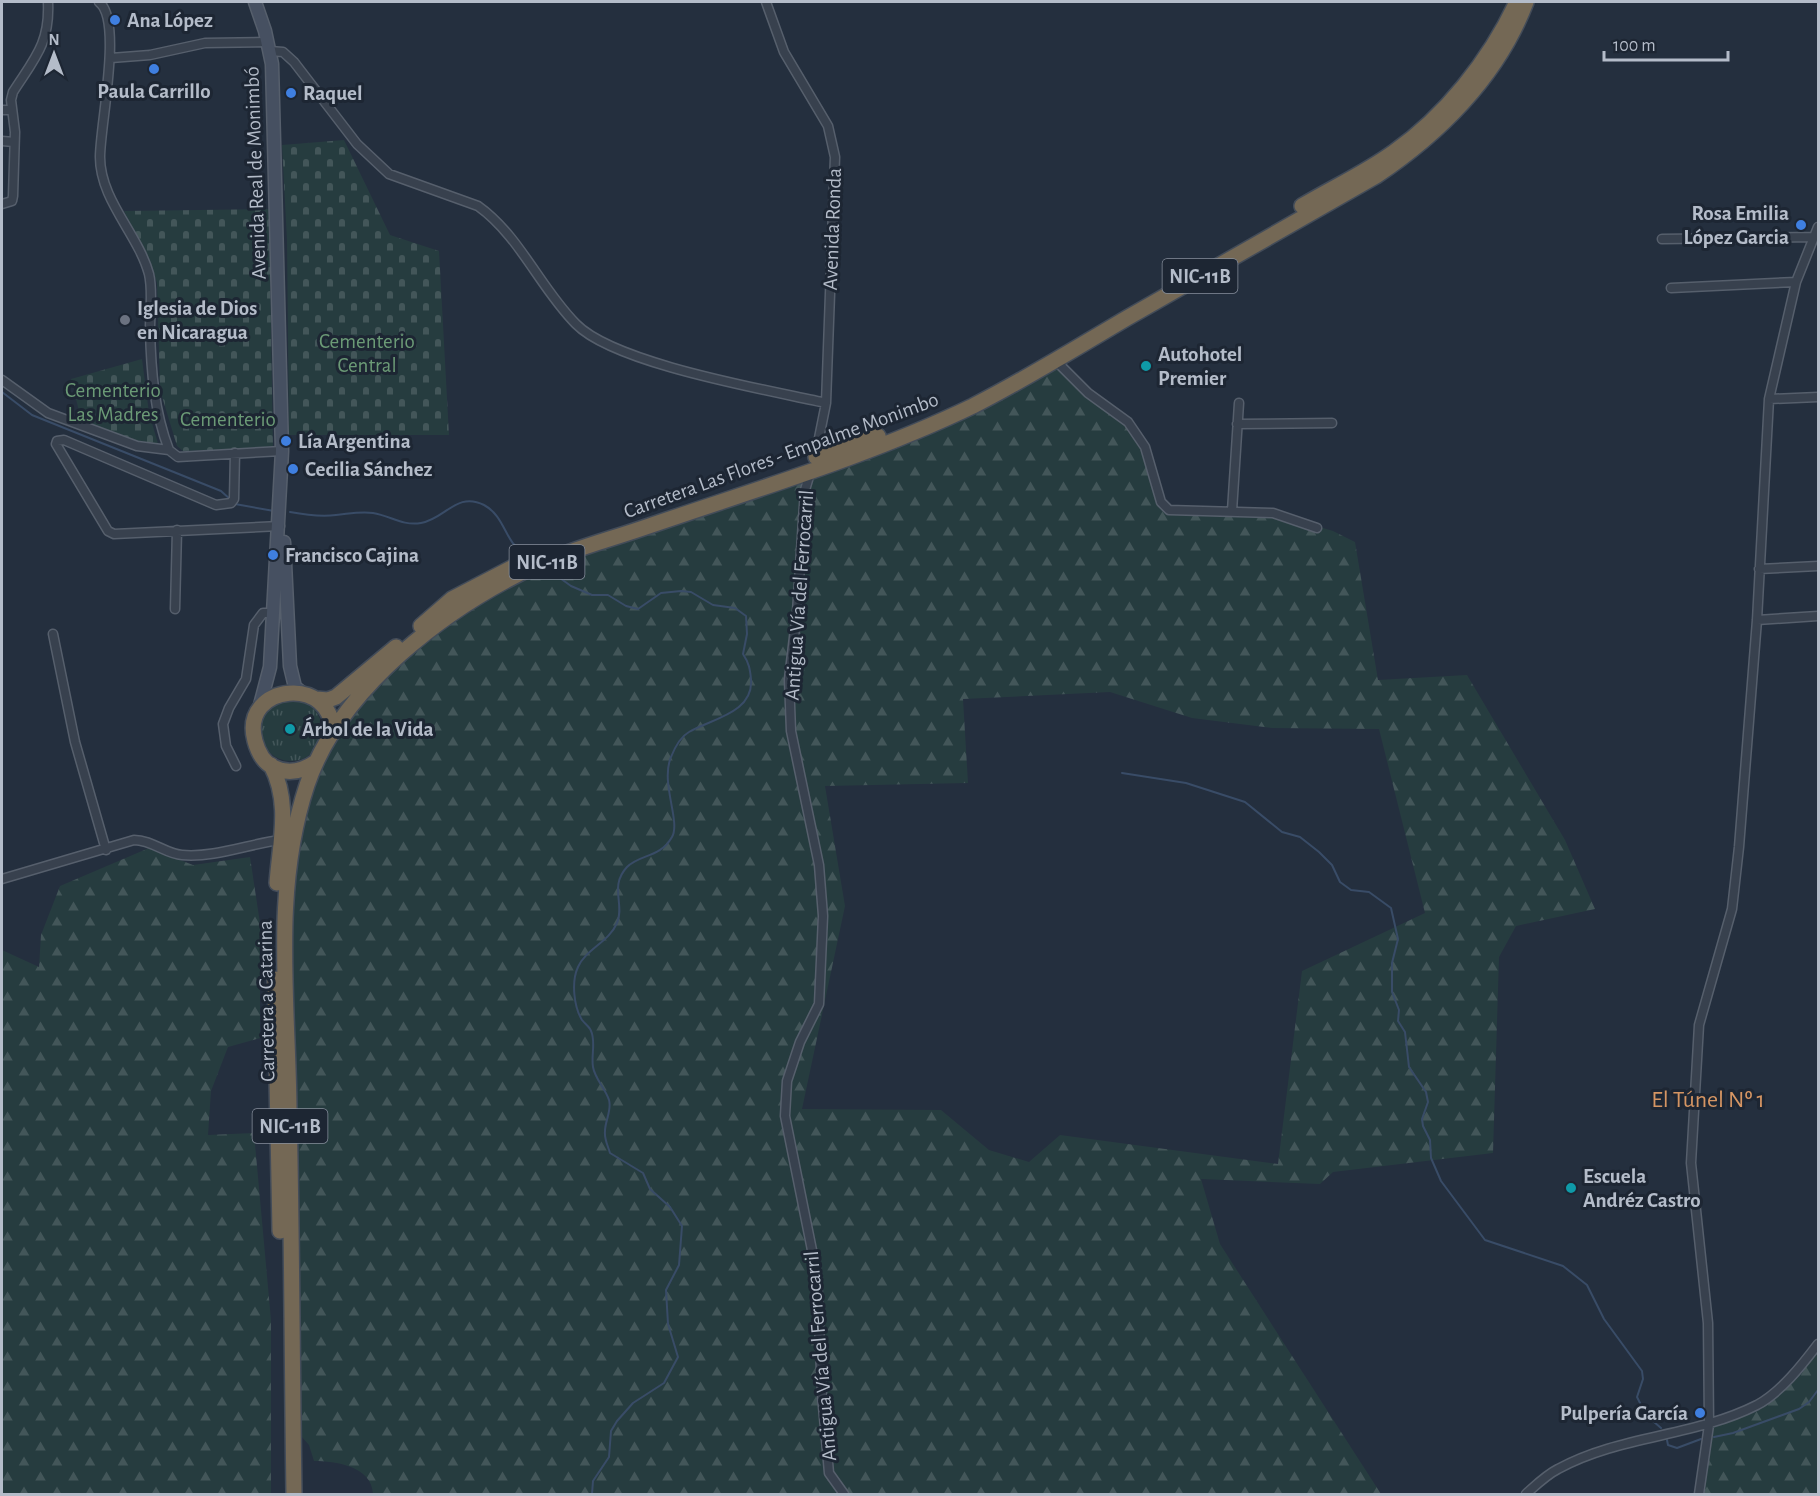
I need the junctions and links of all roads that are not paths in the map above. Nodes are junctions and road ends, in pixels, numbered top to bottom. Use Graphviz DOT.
graph roads {
  1 [pos="48,2"];
  2 [pos="99,2"];
  3 [pos="255,2"];
  4 [pos="766,2"];
  5 [pos="1517,2"];
  6 [pos="1526,2"];
  7 [pos="269,46"];
  8 [pos="111,58"];
  9 [pos="2,110"];
  10 [pos="12,110"];
  11 [pos="2,141"];
  12 [pos="14,142"];
  13 [pos="2,204"];
  14 [pos="1818,227"];
  15 [pos="1814,237"];
  16 [pos="1662,239"];
  17 [pos="1796,282"];
  18 [pos="1671,288"];
  19 [pos="1056,361"];
  20 [pos="2,380"];
  21 [pos="1818,397"];
  22 [pos="1769,399"];
  23 [pos="826,403"];
  24 [pos="1239,403"];
  25 [pos="1332,423"];
  26 [pos="1237,424"];
  27 [pos="169,450"];
  28 [pos="282,452"];
  29 [pos="235,453"];
  30 [pos="813,464"];
  31 [pos="1232,512"];
  32 [pos="280,526"];
  33 [pos="1317,528"];
  34 [pos="177,530"];
  35 [pos="1818,566"];
  36 [pos="1759,569"];
  37 [pos="175,609"];
  38 [pos="273,613"];
  39 [pos="1818,616"];
  40 [pos="1757,620"];
  41 [pos="53,634"];
  42 [pos="310,697"];
  43 [pos="259,709"];
  44 [pos="332,734"];
  45 [pos="316,762"];
  46 [pos="271,765"];
  47 [pos="236,766"];
  48 [pos="280,840"];
  49 [pos="106,850"];
  50 [pos="2,879"];
  51 [pos="1818,1344"];
  52 [pos="1709,1425"];
  53 [pos="286,1494"];
  54 [pos="294,1494"];
  55 [pos="844,1494"];
  56 [pos="1526,1494"];
  57 [pos="1699,1494"];
  1 -- 10 [label="street"];
  2 -- 8 [label="street"];
  3 -- 7 [label="street, Avenida Real de Monimbó"];
  4 -- 23 [label="street, Avenida Ronda"];
  5 -- 30 [label="highway, Carretera Las Flores - Empalme Monimbo / NIC-11B"];
  6 -- 19 [label="highway, Carretera Las Flores - Empalme Monimbo / NIC-11B"];
  7 -- 8 [label="street"];
  7 -- 23 [label="street"];
  7 -- 28 [label="street, Avenida Real de Monimbó"];
  8 -- 27 [label="street"];
  9 -- 10 [label="street"];
  10 -- 12 [label="street"];
  11 -- 12 [label="street"];
  12 -- 13 [label="street"];
  14 -- 15 [label="street"];
  15 -- 16 [label="street"];
  15 -- 17 [label="street"];
  17 -- 18 [label="street"];
  17 -- 22 [label="street"];
  19 -- 30 [label="highway, Carretera Las Flores - Empalme Monimbo / NIC-11B"];
  19 -- 31 [label="street"];
  20 -- 27 [label="street"];
  21 -- 22 [label="street"];
  22 -- 36 [label="street"];
  23 -- 30 [label="street, Avenida Ronda"];
  24 -- 26 [label="street"];
  25 -- 26 [label="street"];
  26 -- 31 [label="street"];
  27 -- 29 [label="street"];
  28 -- 29 [label="street"];
  28 -- 32 [label="street, Avenida Real de Monimbó"];
  29 -- 34 [label="street"];
  30 -- 42 [label="highway, Carretera Las Flores - Empalme Monimbo / NIC-11B"];
  30 -- 44 [label="highway, Carretera Las Flores - Empalme Monimbo / NIC-11B"];
  30 -- 55 [label="street, Antigua Vía del Ferrocarril"];
  31 -- 33 [label="street"];
  32 -- 34 [label="street"];
  32 -- 38 [label="street, Avenida Real de Monimbó"];
  32 -- 42 [label="street, Avenida Real de Monimbó"];
  34 -- 37 [label="street"];
  35 -- 36 [label="street"];
  36 -- 40 [label="street"];
  38 -- 43 [label="street, Avenida Real de Monimbó"];
  38 -- 47 [label="street"];
  39 -- 40 [label="street"];
  40 -- 52 [label="street"];
  41 -- 49 [label="street"];
  42 -- 43 [label="highway, NIC-11B"];
  42 -- 44 [label="highway"];
  43 -- 46 [label="highway, NIC-11B"];
  44 -- 45 [label="highway, NIC-11B"];
  45 -- 46 [label="highway"];
  45 -- 54 [label="highway, Carretera a Catarina / NIC-11B"];
  46 -- 48 [label="highway, Carretera a Catarina / NIC-11B"];
  48 -- 49 [label="street"];
  48 -- 53 [label="highway, Carretera a Catarina / NIC-11B"];
  49 -- 50 [label="street"];
  51 -- 52 [label="street"];
  52 -- 56 [label="street"];
  52 -- 57 [label="street"];
}
